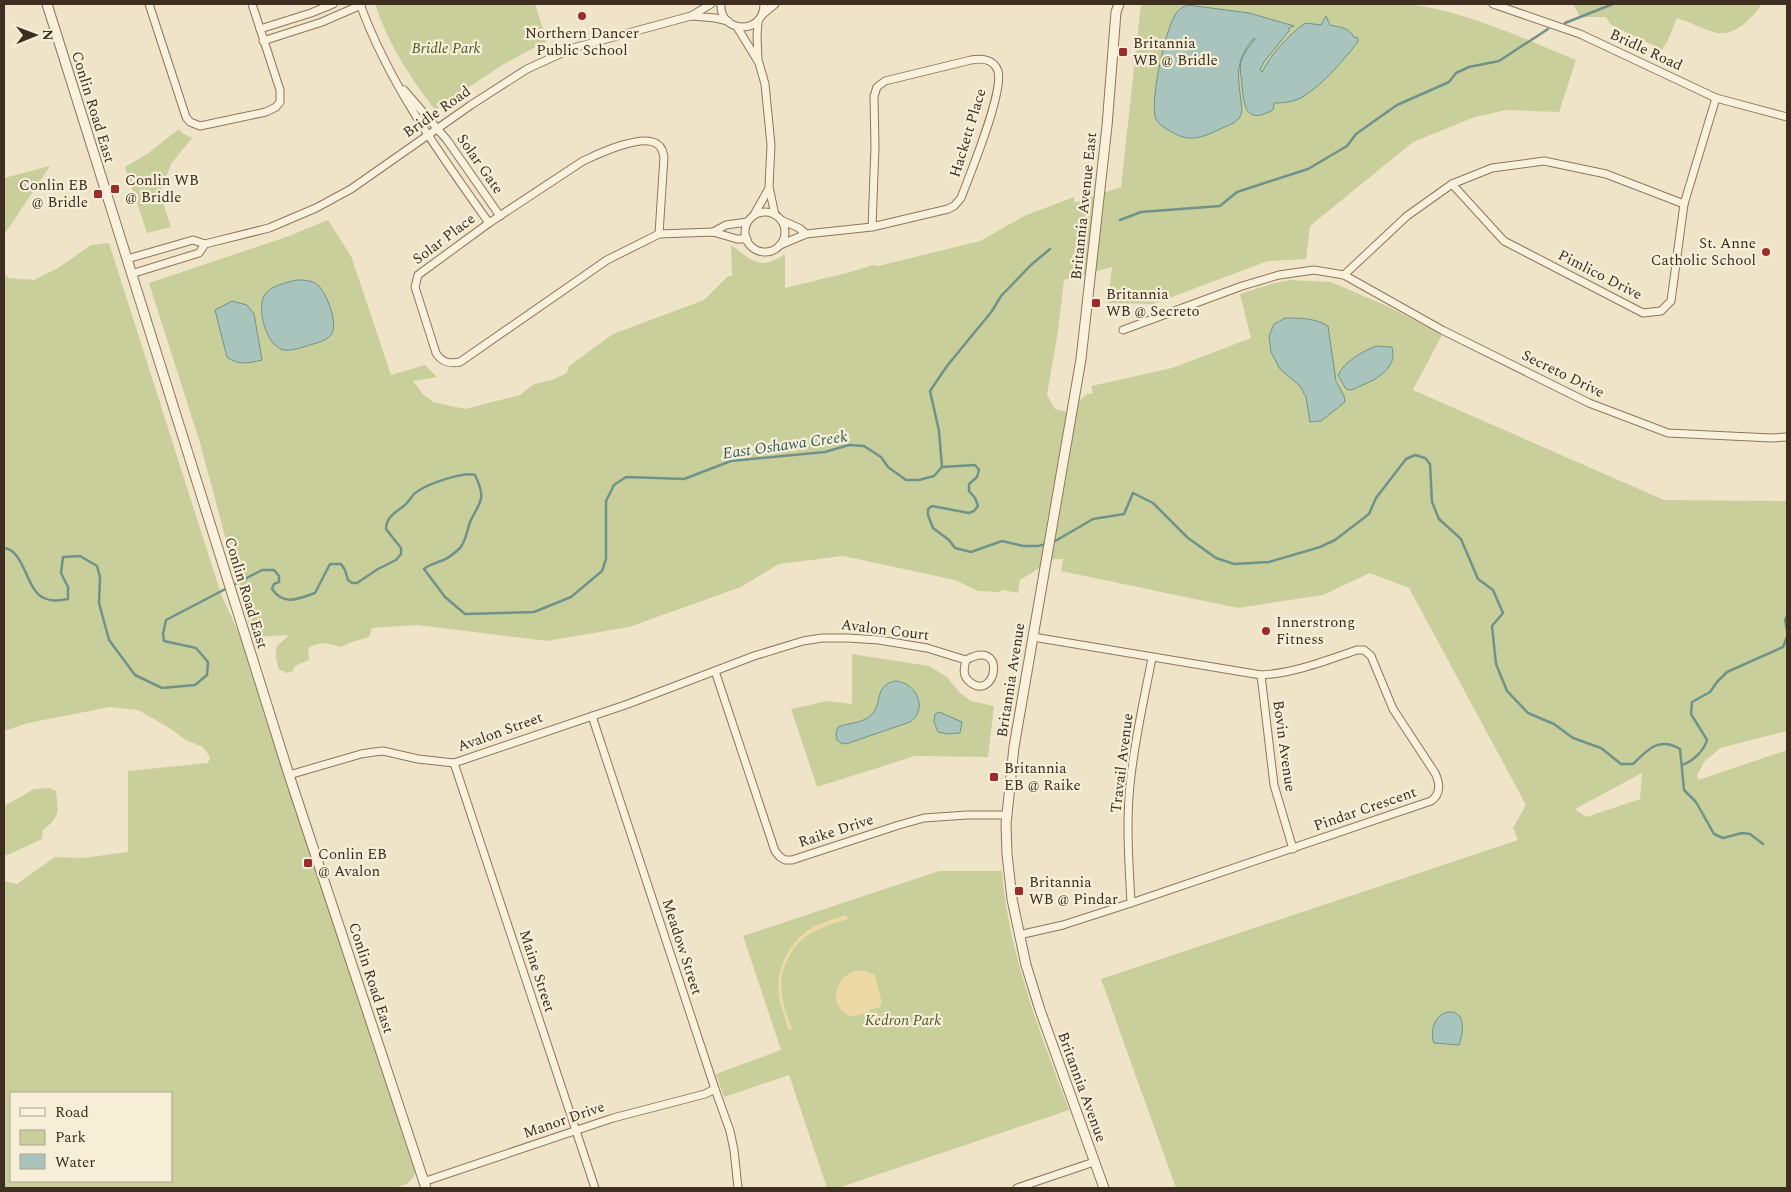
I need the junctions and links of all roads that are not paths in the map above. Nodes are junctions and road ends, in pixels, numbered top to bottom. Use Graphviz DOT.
graph roads {
  1 [pos="47,4"];
  2 [pos="149,4"];
  3 [pos="252,4"];
  4 [pos="333,4"];
  5 [pos="360,4"];
  6 [pos="711,4"];
  7 [pos="721,4"];
  8 [pos="764,4"];
  9 [pos="776,4"];
  10 [pos="1493,4"];
  11 [pos="1116,6"];
  12 [pos="691,16"];
  13 [pos="760,18"];
  14 [pos="728,21"];
  15 [pos="737,27"];
  16 [pos="260,29"];
  17 [pos="263,41"];
  18 [pos="759,63"];
  19 [pos="399,85"];
  20 [pos="1716,98"];
  21 [pos="1787,117"];
  22 [pos="438,128"];
  23 [pos="428,136"];
  24 [pos="1452,184"];
  25 [pos="769,187"];
  26 [pos="1684,204"];
  27 [pos="500,216"];
  28 [pos="753,216"];
  29 [pos="778,217"];
  30 [pos="747,222"];
  31 [pos="489,223"];
  32 [pos="872,227"];
  33 [pos="713,232"];
  34 [pos="659,234"];
  35 [pos="806,234"];
  36 [pos="746,239"];
  37 [pos="205,244"];
  38 [pos="780,245"];
  39 [pos="126,259"];
  40 [pos="131,274"];
  41 [pos="1344,275"];
  42 [pos="1123,330"];
  43 [pos="1074,403"];
  44 [pos="1787,437"];
  45 [pos="1032,636"];
  46 [pos="1152,658"];
  47 [pos="966,660"];
  48 [pos="715,671"];
  49 [pos="1261,675"];
  50 [pos="592,716"];
  51 [pos="454,763"];
  52 [pos="289,774"];
  53 [pos="1007,816"];
  54 [pos="1293,849"];
  55 [pos="1131,903"];
  56 [pos="1019,935"];
  57 [pos="715,1089"];
  58 [pos="576,1130"];
  59 [pos="1094,1162"];
  60 [pos="425,1185"];
  61 [pos="595,1188"];
  62 [pos="738,1188"];
  63 [pos="1017,1188"];
  64 [pos="1104,1188"];
  1 -- 39 [label="street, Conlin Road East"];
  2 -- 17 [label="street"];
  3 -- 16 [label="street"];
  4 -- 16 [label="street"];
  5 -- 17 [label="street"];
  5 -- 19 [label="street"];
  6 -- 12 [label="street, Bridle Road"];
  7 -- 14 [label="street"];
  8 -- 13 [label="street"];
  9 -- 13 [label="street"];
  10 -- 20 [label="street, Bridle Road"];
  11 -- 43 [label="street, Britannia Avenue East"];
  12 -- 14 [label="street, Bridle Road"];
  12 -- 22 [label="street, Bridle Road"];
  13 -- 15 [label="street"];
  13 -- 18 [label="street"];
  14 -- 15 [label="street"];
  15 -- 18 [label="street"];
  16 -- 17 [label="street"];
  18 -- 25 [label="street"];
  19 -- 22 [label="street, Solar Gate"];
  19 -- 23 [label="street, Solar Gate"];
  20 -- 21 [label="street, Bridle Road"];
  20 -- 26 [label="street, Pimlico Drive"];
  22 -- 23 [label="street, Bridle Road"];
  22 -- 27 [label="street, Solar Gate"];
  23 -- 31 [label="street, Solar Gate"];
  23 -- 37 [label="street, Bridle Road"];
  24 -- 26 [label="street"];
  24 -- 26 [label="street, Pimlico Drive"];
  24 -- 41 [label="street"];
  25 -- 28 [label="street"];
  25 -- 29 [label="street"];
  27 -- 31 [label="street, Solar Place"];
  27 -- 34 [label="street, Solar Place"];
  28 -- 29 [label="street"];
  28 -- 30 [label="street"];
  29 -- 35 [label="street"];
  29 -- 38 [label="street"];
  30 -- 33 [label="street, Solar Place"];
  30 -- 36 [label="street"];
  31 -- 34 [label="street, Solar Place"];
  32 -- 32 [label="street, Hackett Place"];
  32 -- 35 [label="street, Hackett Place"];
  33 -- 34 [label="street, Solar Place"];
  33 -- 36 [label="street, Solar Place"];
  35 -- 38 [label="street, Hackett Place"];
  36 -- 38 [label="street"];
  37 -- 39 [label="street, Bridle Road"];
  37 -- 40 [label="street, Bridle Road"];
  39 -- 40 [label="street, Conlin Road East"];
  40 -- 52 [label="street, Conlin Road East"];
  41 -- 42 [label="street, Secreto Drive"];
  41 -- 44 [label="street, Secreto Drive"];
  43 -- 45 [label="street, Britannia Avenue"];
  45 -- 46 [label="street, Pindar Crescent"];
  45 -- 53 [label="street, Britannia Avenue"];
  46 -- 49 [label="street, Pindar Crescent"];
  46 -- 55 [label="street, Travail Avenue"];
  47 -- 47 [label="street, Avalon Court"];
  47 -- 48 [label="street, Avalon Court"];
  48 -- 50 [label="street, Avalon Street"];
  48 -- 53 [label="street, Raike Drive"];
  49 -- 54 [label="street, Bovin Avenue"];
  49 -- 54 [label="street, Pindar Crescent"];
  50 -- 51 [label="street, Avalon Street"];
  50 -- 57 [label="street, Meadow Street"];
  51 -- 52 [label="street, Avalon Street"];
  51 -- 58 [label="street, Maine Street"];
  52 -- 60 [label="street, Conlin Road East"];
  53 -- 56 [label="street, Britannia Avenue"];
  54 -- 55 [label="street, Pindar Crescent"];
  55 -- 56 [label="street, Pindar Crescent"];
  56 -- 59 [label="street, Britannia Avenue"];
  57 -- 58 [label="street, Manor Drive"];
  57 -- 62 [label="street, Meadow Street"];
  58 -- 60 [label="street, Manor Drive"];
  58 -- 61 [label="street, Maine Street"];
  59 -- 63 [label="street"];
  59 -- 64 [label="street, Britannia Avenue"];
}
